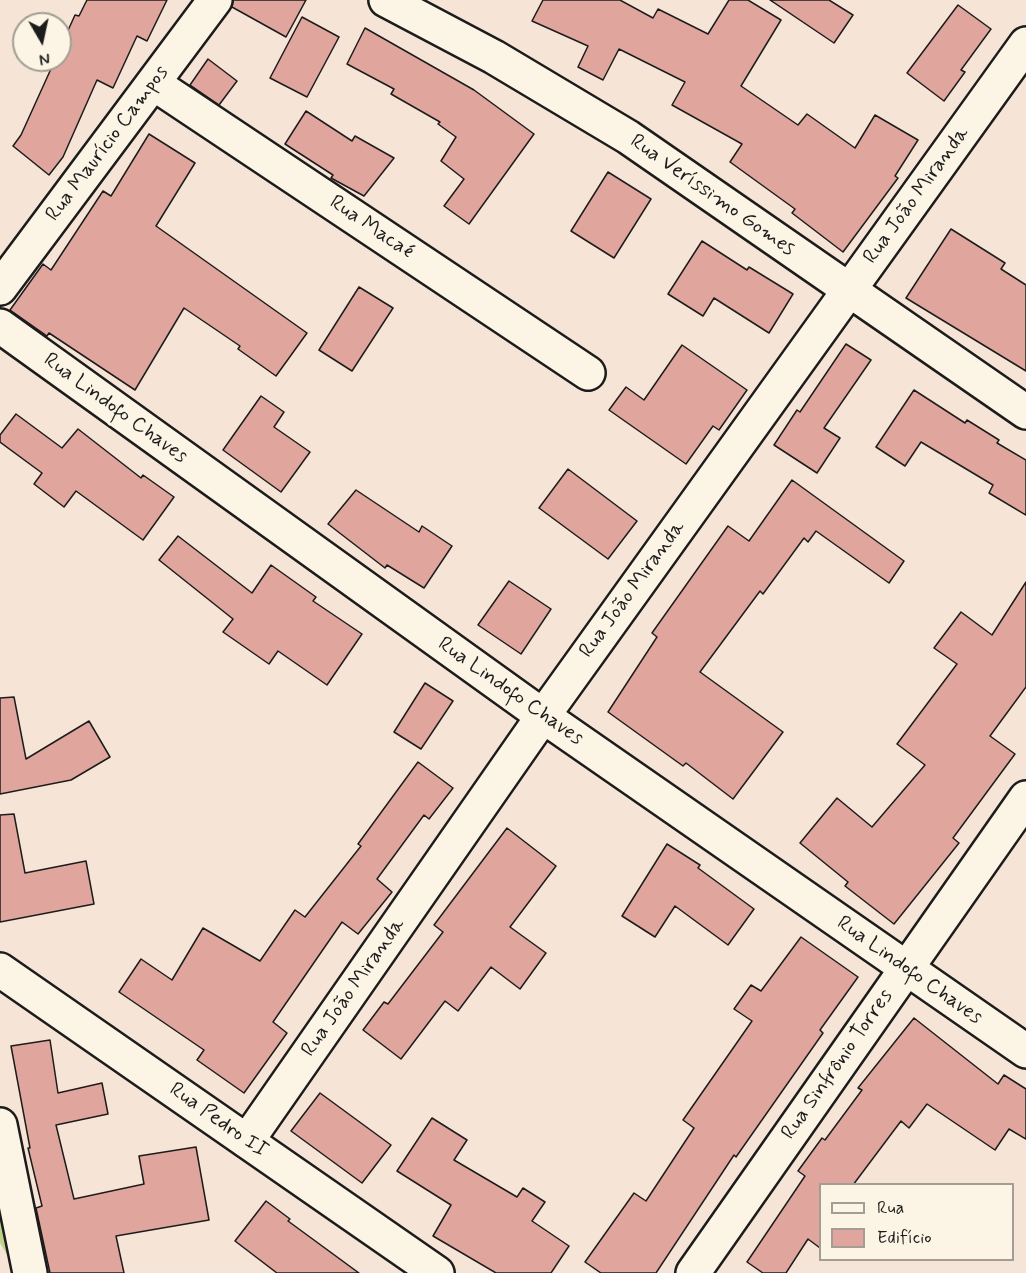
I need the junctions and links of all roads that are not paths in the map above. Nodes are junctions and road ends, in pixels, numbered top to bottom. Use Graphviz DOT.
graph roads {
  1 [pos="215,0"];
  2 [pos="386,0"];
  3 [pos="1026,44"];
  4 [pos="153,83"];
  5 [pos="0,288"];
  6 [pos="849,291"];
  7 [pos="3,335"];
  8 [pos="588,373"];
  9 [pos="1026,412"];
  10 [pos="543,716"];
  11 [pos="1026,798"];
  12 [pos="905,969"];
  13 [pos="0,970"];
  14 [pos="1026,1051"];
  15 [pos="0,1125"];
  16 [pos="247,1141"];
  17 [pos="30,1273"];
  18 [pos="437,1273"];
  19 [pos="693,1273"];
  1 -- 4 [label="street, Rua Maurício Campos"];
  2 -- 6 [label="street, Rua Veríssimo Gomes"];
  3 -- 6 [label="street, Rua João Miranda"];
  4 -- 5 [label="street, Rua Maurício Campos"];
  4 -- 8 [label="street, Rua Macaé"];
  6 -- 9 [label="street, Rua Veríssimo Gomes"];
  6 -- 10 [label="street, Rua João Miranda"];
  7 -- 10 [label="street, Rua Lindofo Chaves"];
  10 -- 12 [label="street, Rua Lindofo Chaves"];
  10 -- 16 [label="street, Rua João Miranda"];
  11 -- 12 [label="street, Rua Sinfrônio Torres"];
  12 -- 14 [label="street, Rua Lindofo Chaves"];
  12 -- 19 [label="street, Rua Sinfrônio Torres"];
  13 -- 16 [label="street, Rua Pedro II"];
  15 -- 17 [label="street"];
  16 -- 18 [label="street, Rua Pedro II"];
}
